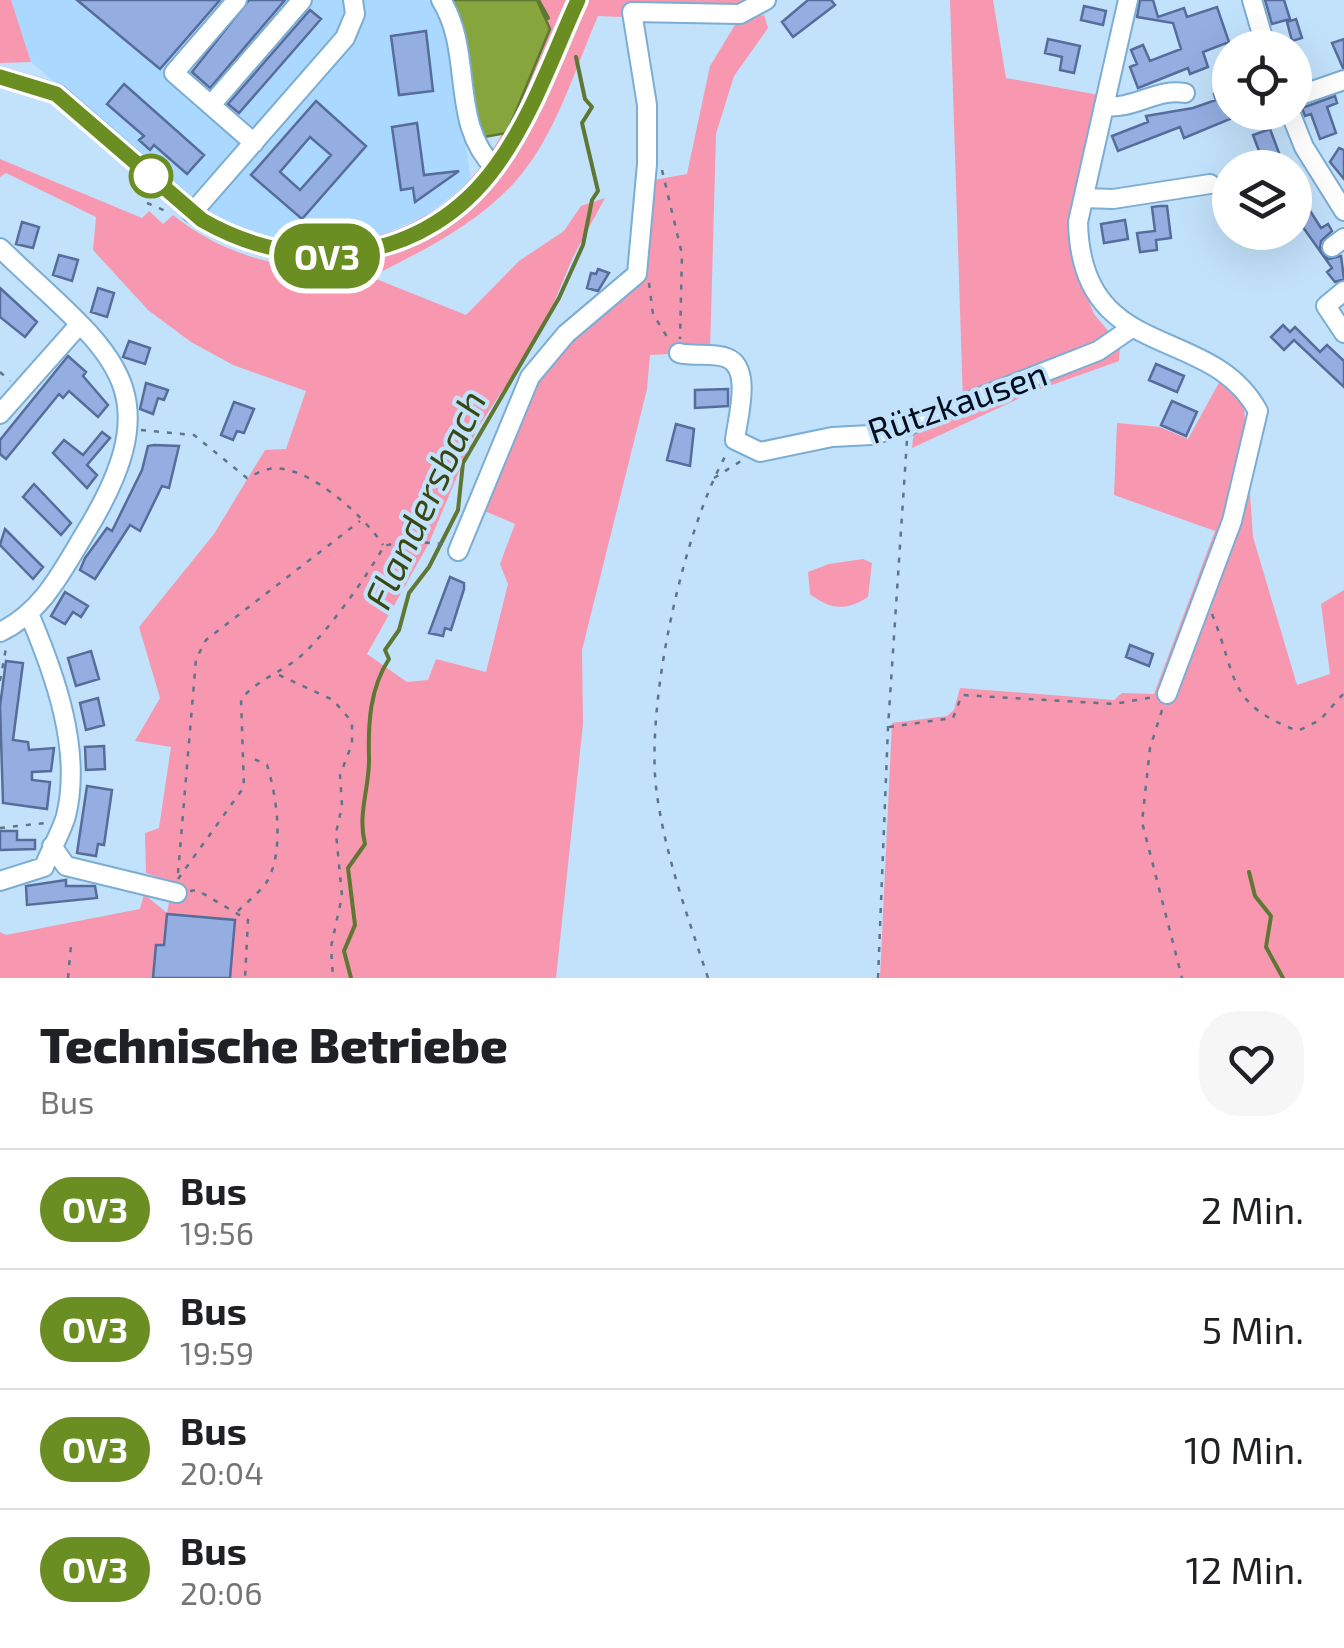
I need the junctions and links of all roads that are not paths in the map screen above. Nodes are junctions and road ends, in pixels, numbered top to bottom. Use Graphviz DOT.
graph roads {
  1 [pos="237,0"];
  2 [pos="302,0"];
  3 [pos="353,0"];
  4 [pos="440,0"];
  5 [pos="578,0"];
  6 [pos="766,0"];
  7 [pos="1128,0"];
  8 [pos="1252,0"];
  9 [pos="1261,30"];
  10 [pos="0,77"];
  11 [pos="1344,80"];
  12 [pos="1312,92"];
  13 [pos="1185,93"];
  14 [pos="210,105"];
  15 [pos="1104,106"];
  16 [pos="1299,130"];
  17 [pos="254,142"];
  18 [pos="495,168"];
  19 [pos="1210,184"];
  20 [pos="1084,198"];
  21 [pos="1344,210"];
  22 [pos="183,213"];
  23 [pos="0,248"];
  24 [pos="1344,291"];
  25 [pos="79,325"];
  26 [pos="1130,328"];
  27 [pos="1344,332"];
  28 [pos="680,353"];
  29 [pos="0,414"];
  30 [pos="453,548"];
  31 [pos="30,616"];
  32 [pos="3,634"];
  33 [pos="1167,694"];
  34 [pos="52,846"];
  35 [pos="0,881"];
  36 [pos="177,883"];
  1 -- 14 [label="street"];
  2 -- 14 [label="street"];
  3 -- 17 [label="street"];
  4 -- 18 [label="street"];
  5 -- 18 [label="street"];
  6 -- 30 [label="street"];
  7 -- 15 [label="street"];
  8 -- 9 [label="street"];
  10 -- 22 [label="street"];
  11 -- 12 [label="street"];
  13 -- 15 [label="street"];
  14 -- 17 [label="street"];
  15 -- 20 [label="street"];
  16 -- 21 [label="street"];
  17 -- 22 [label="street"];
  18 -- 22 [label="street"];
  19 -- 20 [label="street"];
  20 -- 26 [label="street"];
  23 -- 25 [label="street"];
  24 -- 27 [label="street"];
  25 -- 29 [label="street"];
  25 -- 31 [label="street"];
  26 -- 28 [label="street, Rützkausen"];
  26 -- 33 [label="street"];
  31 -- 32 [label="street"];
  31 -- 34 [label="street"];
  34 -- 35 [label="street"];
  34 -- 36 [label="street"];
}
